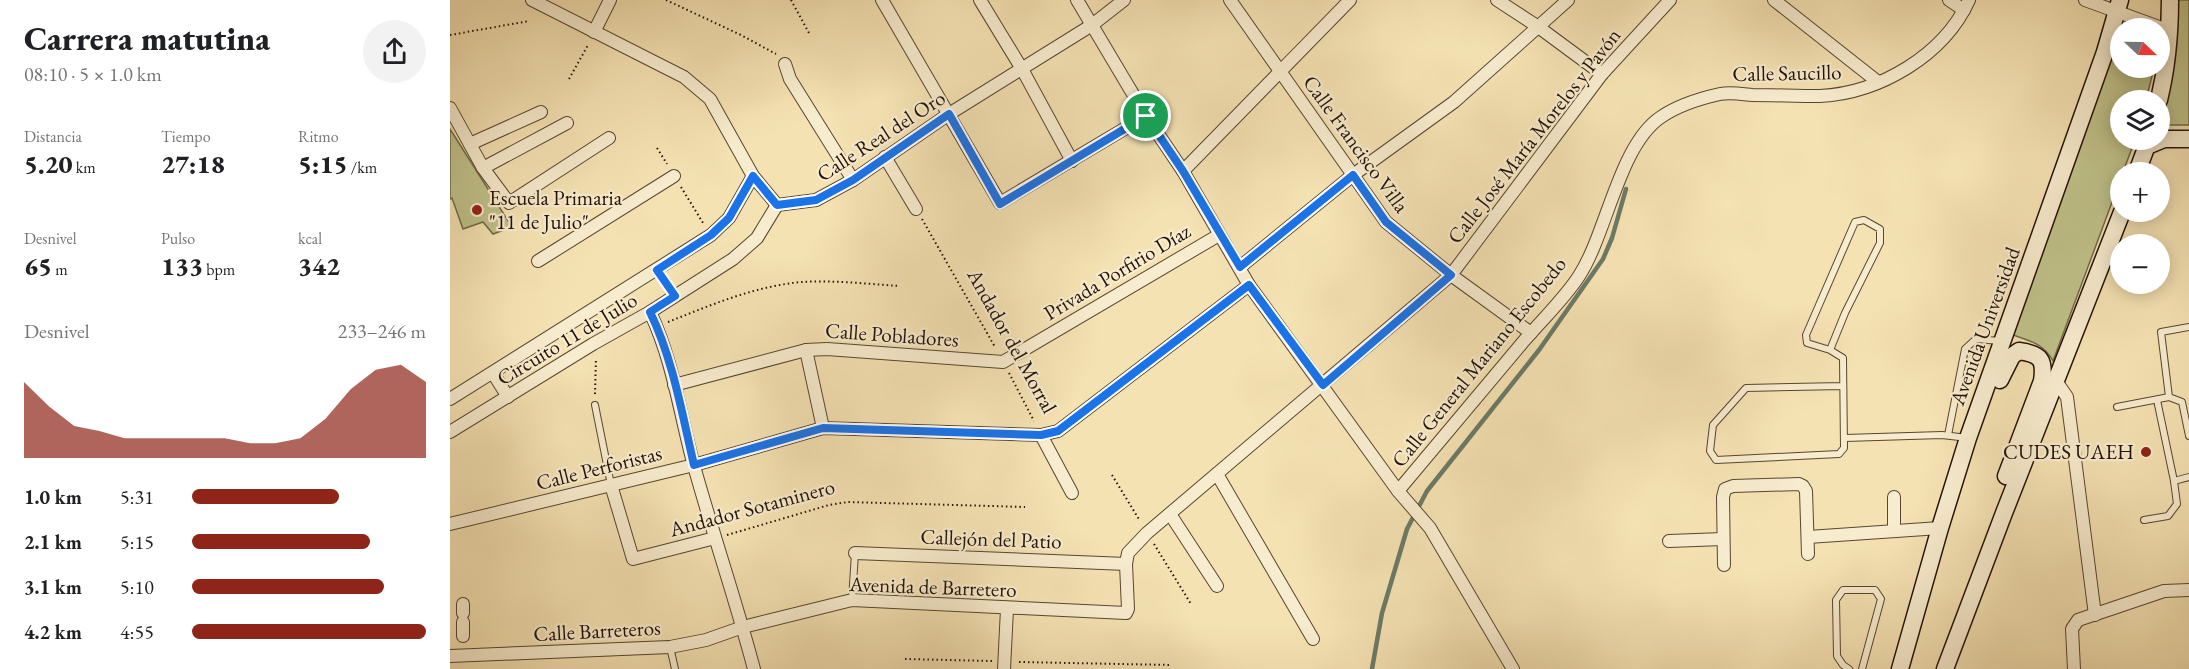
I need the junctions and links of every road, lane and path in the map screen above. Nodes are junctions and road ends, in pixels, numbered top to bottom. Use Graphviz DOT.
graph roads {
  1 [pos="532,0"];
  2 [pos="610,0"];
  3 [pos="666,0"];
  4 [pos="791,0"];
  5 [pos="882,0"];
  6 [pos="980,0"];
  7 [pos="1077,0"];
  8 [pos="1124,0"];
  9 [pos="1230,0"];
  10 [pos="1350,0"];
  11 [pos="1497,0"];
  12 [pos="1568,0"];
  13 [pos="1670,0"];
  14 [pos="1774,0"];
  15 [pos="1949,0"];
  16 [pos="2085,0"];
  17 [pos="2170,0"];
  18 [pos="1967,5"];
  19 [pos="2118,6"];
  20 [pos="2143,18"];
  21 [pos="2170,18"];
  22 [pos="529,21"];
  23 [pos="1092,25"];
  24 [pos="1538,26"];
  25 [pos="594,32"];
  26 [pos="809,33"];
  27 [pos="450,35"];
  28 [pos="785,64"];
  29 [pos="1022,69"];
  30 [pos="1279,72"];
  31 [pos="1602,74"];
  32 [pos="569,79"];
  33 [pos="1878,82"];
  34 [pos="450,108"];
  35 [pos="1680,108"];
  36 [pos="541,112"];
  37 [pos="949,114"];
  38 [pos="1146,116"];
  39 [pos="567,123"];
  40 [pos="609,138"];
  41 [pos="2170,139"];
  42 [pos="2189,139"];
  43 [pos="470,144"];
  44 [pos="657,148"];
  45 [pos="885,157"];
  46 [pos="1072,161"];
  47 [pos="483,168"];
  48 [pos="1183,171"];
  49 [pos="1353,175"];
  50 [pos="674,176"];
  51 [pos="753,176"];
  52 [pos="853,180"];
  53 [pos="777,205"];
  54 [pos="916,209"];
  55 [pos="2118,222"];
  56 [pos="711,235"];
  57 [pos="1219,235"];
  58 [pos="538,261"];
  59 [pos="1240,267"];
  60 [pos="1451,275"];
  61 [pos="1249,285"];
  62 [pos="900,286"];
  63 [pos="650,312"];
  64 [pos="657,327"];
  65 [pos="2189,327"];
  66 [pos="1531,333"];
  67 [pos="2003,341"];
  68 [pos="806,350"];
  69 [pos="1830,350"];
  70 [pos="596,353"];
  71 [pos="1003,362"];
  72 [pos="493,373"];
  73 [pos="2056,381"];
  74 [pos="674,385"];
  75 [pos="1323,385"];
  76 [pos="1842,387"];
  77 [pos="508,397"];
  78 [pos="2169,397"];
  79 [pos="450,399"];
  80 [pos="2157,400"];
  81 [pos="595,405"];
  82 [pos="2117,407"];
  83 [pos="823,428"];
  84 [pos="450,432"];
  85 [pos="1041,435"];
  86 [pos="1948,435"];
  87 [pos="2189,436"];
  88 [pos="1845,438"];
  89 [pos="1968,438"];
  90 [pos="694,465"];
  91 [pos="1217,474"];
  92 [pos="2189,477"];
  93 [pos="2174,481"];
  94 [pos="611,485"];
  95 [pos="1072,493"];
  96 [pos="1401,495"];
  97 [pos="1894,497"];
  98 [pos="1025,507"];
  99 [pos="2004,513"];
  100 [pos="1170,514"];
  101 [pos="2144,520"];
  102 [pos="450,524"];
  103 [pos="1940,528"];
  104 [pos="1894,531"];
  105 [pos="1808,537"];
  106 [pos="715,538"];
  107 [pos="1723,539"];
  108 [pos="1669,541"];
  109 [pos="855,553"];
  110 [pos="1808,554"];
  111 [pos="1127,558"];
  112 [pos="1724,565"];
  113 [pos="1217,586"];
  114 [pos="2189,590"];
  115 [pos="852,600"];
  116 [pos="1007,609"];
  117 [pos="463,613"];
  118 [pos="2095,615"];
  119 [pos="743,627"];
  120 [pos="1313,639"];
  121 [pos="463,646"];
  122 [pos="670,647"];
  123 [pos="450,656"];
  124 [pos="905,659"];
  125 [pos="1004,665"];
  126 [pos="1171,665"];
  127 [pos="675,669"];
  128 [pos="754,669"];
  129 [pos="1512,669"];
  130 [pos="1850,669"];
  131 [pos="1862,669"];
  132 [pos="1900,669"];
  133 [pos="1945,669"];
  134 [pos="2074,669"];
  1 -- 25 [label="street"];
  2 -- 25 [label="street"];
  3 -- 28 [label="path"];
  4 -- 26 [label="path"];
  5 -- 37 [label="street"];
  6 -- 29 [label="street"];
  7 -- 23 [label="street"];
  8 -- 23 [label="street, Calle Real del Oro"];
  9 -- 30 [label="street, Calle Francisco Villa"];
  10 -- 30 [label="street"];
  11 -- 24 [label="street"];
  12 -- 24 [label="street"];
  13 -- 31 [label="street, Calle José María Morelos y Pavón"];
  14 -- 33 [label="street"];
  15 -- 18 [label="street"];
  16 -- 19 [label="street"];
  17 -- 21 [label="main road"];
  18 -- 33 [label="street, Calle Saucillo"];
  19 -- 20 [label="street"];
  19 -- 67 [label="main road, Avenida Universidad"];
  22 -- 27 [label="path"];
  23 -- 29 [label="street, Calle Real del Oro"];
  23 -- 38 [label="street"];
  24 -- 31 [label="street"];
  24 -- 49 [label="street"];
  25 -- 32 [label="path"];
  25 -- 51 [label="street"];
  28 -- 52 [label="street"];
  29 -- 37 [label="street, Calle Real del Oro"];
  29 -- 46 [label="street"];
  30 -- 48 [label="street"];
  30 -- 49 [label="street, Calle Francisco Villa"];
  31 -- 60 [label="street, Calle José María Morelos y Pavón"];
  33 -- 35 [label="street, Calle Saucillo"];
  34 -- 43 [label="street"];
  35 -- 66 [label="street, Calle General Mariano Escobedo"];
  36 -- 43 [label="street"];
  37 -- 45 [label="street, Calle Real del Oro"];
  37 -- 46 [label="street"];
  38 -- 46 [label="street"];
  38 -- 48 [label="street"];
  39 -- 47 [label="street"];
  40 -- 47 [label="street"];
  41 -- 42 [label="main road"];
  43 -- 47 [label="street"];
  44 -- 50 [label="path"];
  45 -- 52 [label="street, Calle Real del Oro"];
  45 -- 54 [label="street"];
  48 -- 57 [label="street"];
  49 -- 59 [label="street"];
  49 -- 60 [label="street, Calle Francisco Villa"];
  50 -- 56 [label="path"];
  50 -- 58 [label="street"];
  51 -- 53 [label="street"];
  51 -- 56 [label="street, Circuito 11 de Julio"];
  52 -- 53 [label="street, Calle Real del Oro"];
  53 -- 63 [label="street, Circuito 11 de Julio"];
  54 -- 71 [label="path, Andador del Morral"];
  55 -- 73 [label="main road"];
  56 -- 72 [label="street, Circuito 11 de Julio"];
  57 -- 59 [label="street"];
  57 -- 71 [label="street, Privada Porfirio Díaz"];
  59 -- 61 [label="street"];
  60 -- 66 [label="street, Calle Francisco Villa"];
  60 -- 75 [label="street, Calle José María Morelos y Pavón"];
  61 -- 75 [label="street"];
  61 -- 85 [label="street"];
  62 -- 64 [label="path"];
  63 -- 64 [label="street"];
  63 -- 77 [label="street, Circuito 11 de Julio"];
  64 -- 74 [label="street"];
  65 -- 78 [label="lane"];
  66 -- 96 [label="street, Calle General Mariano Escobedo"];
  67 -- 86 [label="lane"];
  67 -- 89 [label="main road, Avenida Universidad"];
  68 -- 71 [label="street, Calle Pobladores"];
  68 -- 74 [label="street, Calle Pobladores"];
  68 -- 83 [label="street"];
  69 -- 69 [label="lane"];
  69 -- 76 [label="lane"];
  70 -- 81 [label="path"];
  71 -- 85 [label="path, Andador del Morral"];
  72 -- 77 [label="street"];
  72 -- 79 [label="street, Circuito 11 de Julio"];
  73 -- 99 [label="main road"];
  73 -- 118 [label="street"];
  74 -- 90 [label="street"];
  75 -- 91 [label="street, Calle José María Morelos y Pavón"];
  75 -- 96 [label="street"];
  76 -- 88 [label="lane"];
  76 -- 88 [label="lane"];
  77 -- 84 [label="street, Circuito 11 de Julio"];
  78 -- 80 [label="lane"];
  78 -- 87 [label="lane"];
  80 -- 82 [label="lane"];
  80 -- 93 [label="lane"];
  81 -- 94 [label="lane"];
  83 -- 85 [label="street, Calle Perforistas"];
  83 -- 90 [label="street, Calle Perforistas"];
  85 -- 95 [label="street, Andador del Morral"];
  86 -- 88 [label="lane"];
  86 -- 89 [label="lane"];
  89 -- 99 [label="main road"];
  89 -- 103 [label="main road, Avenida Universidad"];
  90 -- 94 [label="street, Calle Perforistas"];
  90 -- 106 [label="street"];
  91 -- 100 [label="street, Calle José María Morelos y Pavón"];
  91 -- 120 [label="street"];
  92 -- 93 [label="lane"];
  93 -- 101 [label="lane"];
  94 -- 102 [label="street, Calle Perforistas"];
  94 -- 106 [label="street, Andador Sotaminero"];
  96 -- 129 [label="street"];
  97 -- 104 [label="street"];
  98 -- 106 [label="path, Andador Sotaminero"];
  99 -- 133 [label="main road"];
  100 -- 111 [label="street, Calle José María Morelos y Pavón"];
  100 -- 113 [label="street"];
  103 -- 104 [label="street"];
  103 -- 132 [label="main road, Avenida Universidad"];
  104 -- 105 [label="street"];
  105 -- 107 [label="street"];
  105 -- 110 [label="street"];
  106 -- 119 [label="street"];
  107 -- 108 [label="street"];
  107 -- 112 [label="street"];
  109 -- 111 [label="street, Callejón del Patio"];
  109 -- 115 [label="lane"];
  111 -- 116 [label="street, Avenida de Barretero"];
  114 -- 118 [label="street"];
  115 -- 116 [label="street, Avenida de Barretero"];
  115 -- 119 [label="street, Avenida de Barretero"];
  116 -- 125 [label="street"];
  117 -- 121 [label="street"];
  118 -- 134 [label="street"];
  119 -- 122 [label="street, Calle Barreteros"];
  119 -- 128 [label="street"];
  121 -- 122 [label="street, Calle Barreteros"];
  121 -- 123 [label="street, Calle Barreteros"];
  122 -- 127 [label="lane"];
  124 -- 125 [label="path"];
  125 -- 126 [label="path"];
  130 -- 131 [label="lane"];
}
